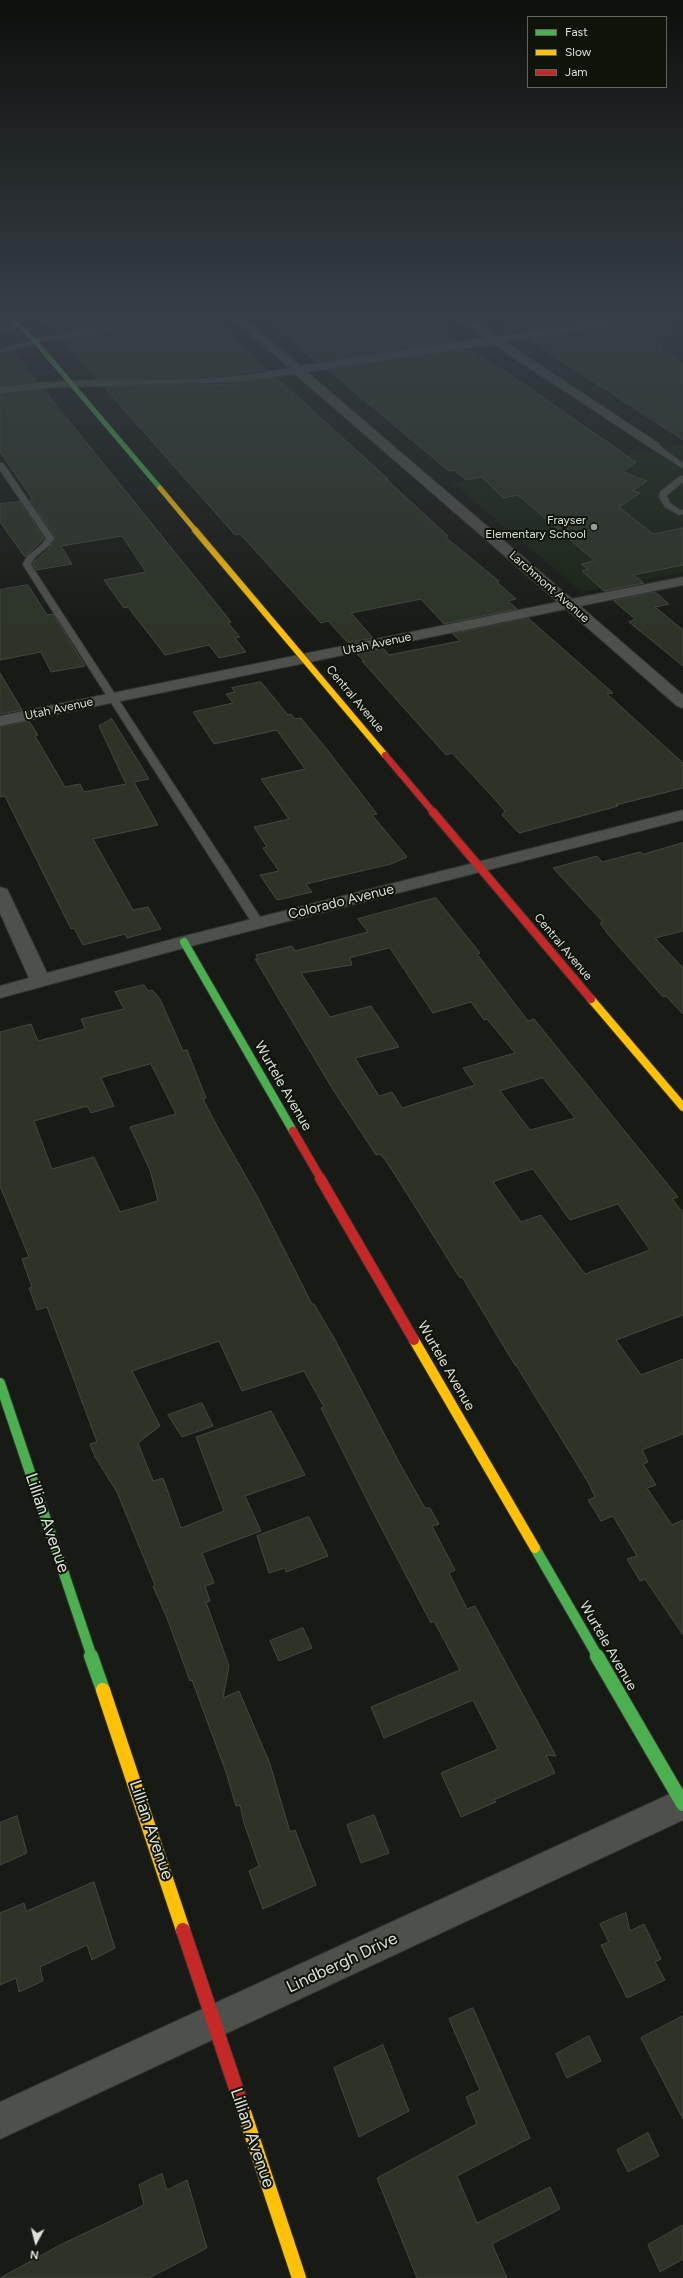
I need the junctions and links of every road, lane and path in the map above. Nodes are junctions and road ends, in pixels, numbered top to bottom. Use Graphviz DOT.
graph roads {
  1 [pos="103,420"];
  2 [pos="356,420"];
  3 [pos="615,420"];
  4 [pos="654,446"];
  5 [pos="683,453"];
  6 [pos="667,456"];
  7 [pos="0,465"];
  8 [pos="683,466"];
  9 [pos="683,478"];
  10 [pos="683,512"];
  11 [pos="683,582"];
  12 [pos="569,604"];
  13 [pos="305,658"];
  14 [pos="113,698"];
  15 [pos="683,703"];
  16 [pos="0,721"];
  17 [pos="683,815"];
  18 [pos="481,867"];
  19 [pos="0,893"];
  20 [pos="258,923"];
  21 [pos="184,942"];
  22 [pos="41,982"];
  23 [pos="0,992"];
  24 [pos="683,1107"];
  25 [pos="0,1383"];
  26 [pos="683,1804"];
  27 [pos="214,2022"];
  28 [pos="0,2121"];
  29 [pos="300,2278"];
  1 -- 13 [label="street, Central Avenue"];
  2 -- 12 [label="street, Larchmont Avenue"];
  3 -- 4 [label="street"];
  4 -- 6 [label="lane"];
  5 -- 6 [label="lane"];
  6 -- 8 [label="lane"];
  7 -- 14 [label="lane"];
  9 -- 10 [label="lane"];
  11 -- 12 [label="street, Utah Avenue"];
  12 -- 13 [label="street, Utah Avenue"];
  12 -- 15 [label="street, Larchmont Avenue"];
  13 -- 14 [label="street, Utah Avenue"];
  13 -- 18 [label="street, Central Avenue"];
  14 -- 16 [label="street, Utah Avenue"];
  14 -- 20 [label="lane"];
  17 -- 18 [label="street, Colorado Avenue"];
  18 -- 20 [label="street, Colorado Avenue"];
  18 -- 24 [label="street, Central Avenue"];
  19 -- 22 [label="street"];
  20 -- 21 [label="street, Colorado Avenue"];
  21 -- 22 [label="street, Colorado Avenue"];
  21 -- 26 [label="street, Wurtele Avenue"];
  22 -- 23 [label="street, Colorado Avenue"];
  25 -- 27 [label="street, Lillian Avenue"];
  26 -- 27 [label="street, Lindbergh Drive"];
  27 -- 28 [label="street, Lindbergh Drive"];
  27 -- 29 [label="street, Lillian Avenue"];
}
